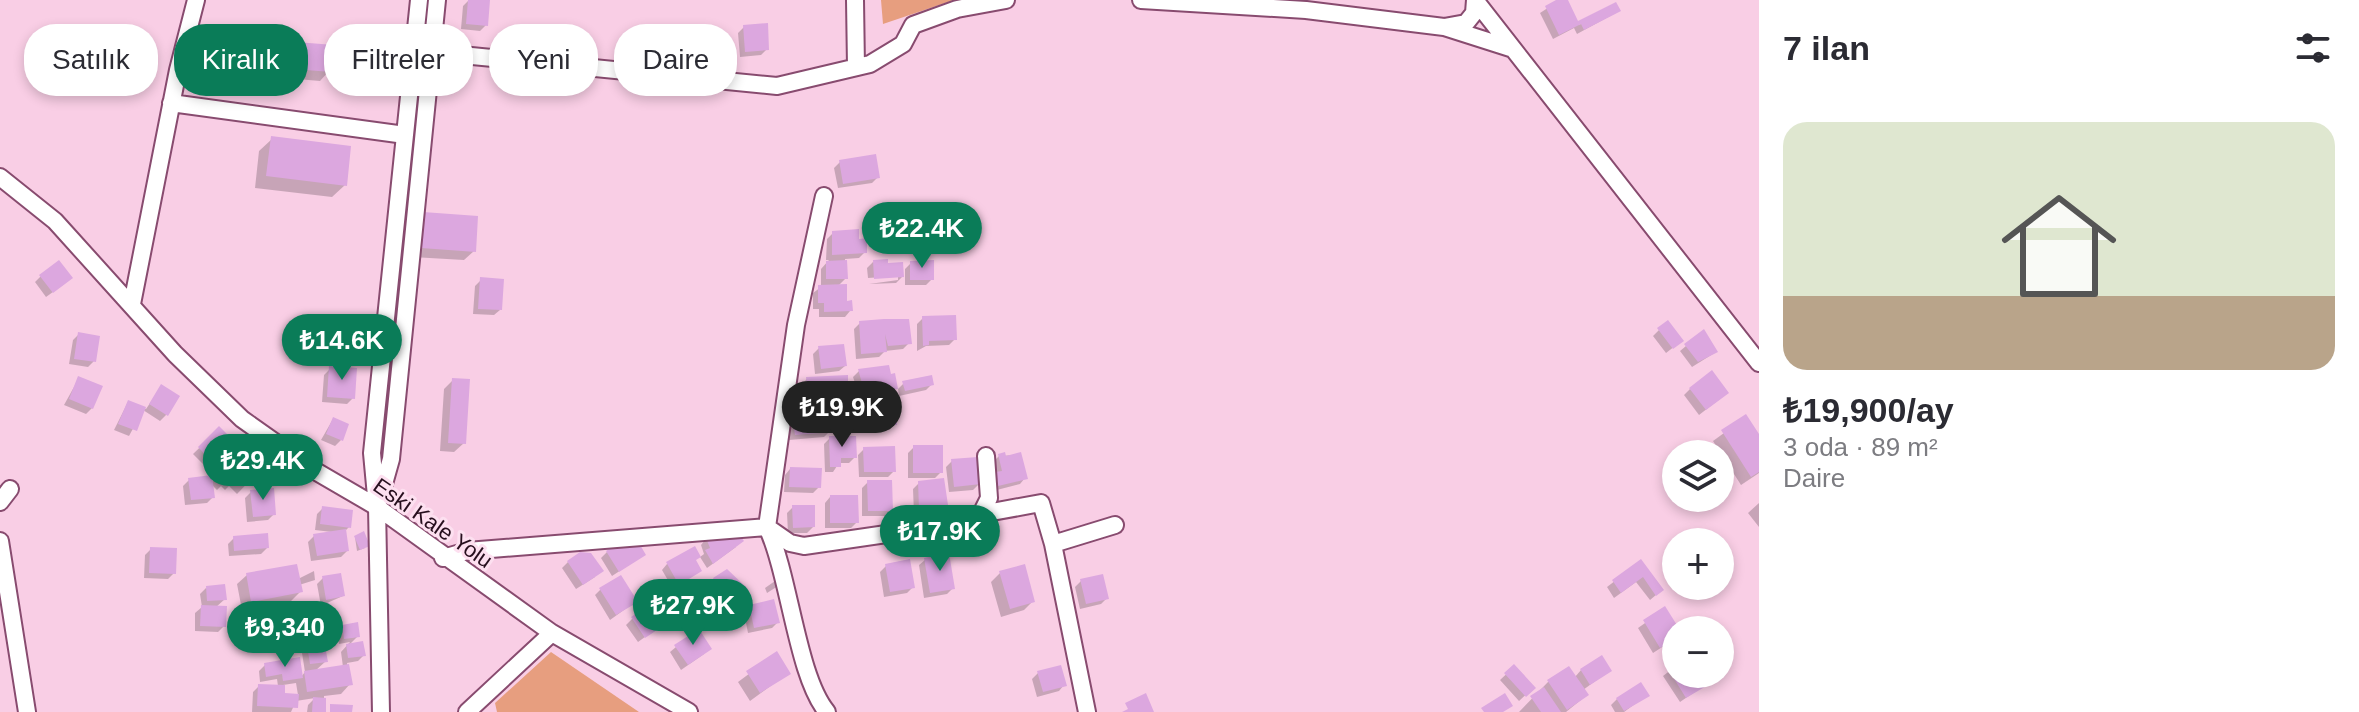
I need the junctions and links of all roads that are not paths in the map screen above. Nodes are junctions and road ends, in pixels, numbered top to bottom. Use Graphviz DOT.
graph roads {
  1 [pos="196,0"];
  2 [pos="419,0"];
  3 [pos="437,0"];
  4 [pos="855,0"];
  5 [pos="1006,0"];
  6 [pos="1141,0"];
  7 [pos="1475,0"];
  8 [pos="434,24"];
  9 [pos="1444,27"];
  10 [pos="1513,49"];
  11 [pos="473,56"];
  12 [pos="856,67"];
  13 [pos="427,96"];
  14 [pos="171,103"];
  15 [pos="405,135"];
  16 [pos="0,177"];
  17 [pos="824,196"];
  18 [pos="132,304"];
  19 [pos="1759,363"];
  20 [pos="986,456"];
  21 [pos="377,507"];
  22 [pos="981,514"];
  23 [pos="1115,525"];
  24 [pos="767,527"];
  25 [pos="0,541"];
  26 [pos="1053,544"];
  27 [pos="443,558"];
  28 [pos="552,633"];
  29 [pos="27,712"];
  30 [pos="381,712"];
  31 [pos="467,712"];
  32 [pos="689,712"];
  33 [pos="827,712"];
  34 [pos="1087,712"];
  1 -- 14 [label="street"];
  2 -- 15 [label="street"];
  3 -- 8 [label="street"];
  4 -- 12 [label="street"];
  5 -- 12 [label="street"];
  6 -- 9 [label="street"];
  7 -- 9 [label="street"];
  7 -- 10 [label="street"];
  9 -- 10 [label="street"];
  10 -- 19 [label="street"];
  11 -- 12 [label="street"];
  13 -- 21 [label="street"];
  14 -- 15 [label="street"];
  14 -- 18 [label="street"];
  15 -- 21 [label="street"];
  16 -- 18 [label="street, Eski Kale Yolu"];
  17 -- 24 [label="street"];
  18 -- 21 [label="street, Eski Kale Yolu"];
  20 -- 22 [label="street"];
  21 -- 27 [label="street, Eski Kale Yolu"];
  21 -- 30 [label="street"];
  22 -- 24 [label="street"];
  22 -- 26 [label="street"];
  23 -- 26 [label="street"];
  24 -- 27 [label="street"];
  24 -- 33 [label="street"];
  25 -- 29 [label="street"];
  26 -- 34 [label="street"];
  27 -- 28 [label="street, Eski Kale Yolu"];
  28 -- 31 [label="street"];
  28 -- 32 [label="street, Eski Kale Yolu"];
}
